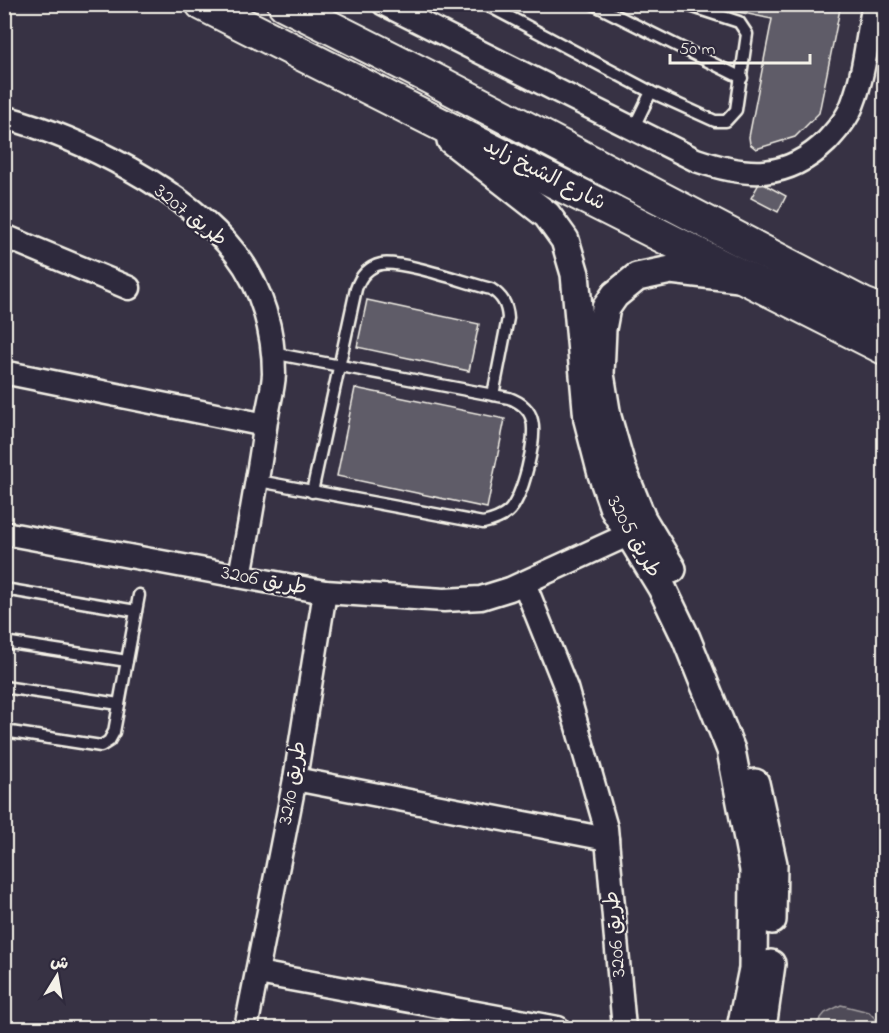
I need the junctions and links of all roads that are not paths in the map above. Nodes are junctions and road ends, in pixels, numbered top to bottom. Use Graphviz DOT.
graph roads {
  1 [pos="202,4"];
  2 [pos="284,4"];
  3 [pos="384,4"];
  4 [pos="593,4"];
  5 [pos="684,4"];
  6 [pos="874,4"];
  7 [pos="487,5"];
  8 [pos="742,78"];
  9 [pos="651,92"];
  10 [pos="407,106"];
  11 [pos="4,117"];
  12 [pos="633,129"];
  13 [pos="4,236"];
  14 [pos="749,279"];
  15 [pos="129,288"];
  16 [pos="885,312"];
  17 [pos="885,348"];
  18 [pos="272,353"];
  19 [pos="338,365"];
  20 [pos="13,374"];
  21 [pos="493,395"];
  22 [pos="265,426"];
  23 [pos="259,481"];
  24 [pos="312,492"];
  25 [pos="638,530"];
  26 [pos="4,533"];
  27 [pos="240,576"];
  28 [pos="524,583"];
  29 [pos="4,589"];
  30 [pos="325,592"];
  31 [pos="139,595"];
  32 [pos="136,611"];
  33 [pos="4,642"];
  34 [pos="127,661"];
  35 [pos="4,687"];
  36 [pos="119,704"];
  37 [pos="4,730"];
  38 [pos="295,779"];
  39 [pos="607,838"];
  40 [pos="258,973"];
  41 [pos="246,1029"];
  42 [pos="558,1029"];
  43 [pos="624,1029"];
  44 [pos="741,1029"];
  45 [pos="762,1029"];
  1 -- 10 [label="main road, شارع الشيخ زايد"];
  2 -- 16 [label="main road, شارع الشيخ زايد"];
  3 -- 12 [label="street"];
  4 -- 8 [label="lane"];
  5 -- 8 [label="lane"];
  6 -- 12 [label="street"];
  7 -- 9 [label="lane"];
  8 -- 9 [label="lane"];
  9 -- 12 [label="lane"];
  10 -- 14 [label="main road, شارع الشيخ زايد"];
  10 -- 25 [label="street, طريق 3205"];
  11 -- 18 [label="street, طريق 3207"];
  13 -- 15 [label="street"];
  14 -- 17 [label="main road, شارع الشيخ زايد"];
  14 -- 25 [label="street, طريق 3205"];
  18 -- 19 [label="lane"];
  18 -- 22 [label="street, طريق 3207"];
  19 -- 21 [label="lane"];
  19 -- 21 [label="lane"];
  19 -- 24 [label="lane"];
  20 -- 22 [label="street"];
  21 -- 24 [label="lane"];
  22 -- 23 [label="street, طريق 3207"];
  23 -- 24 [label="lane"];
  23 -- 27 [label="street, طريق 3207"];
  25 -- 28 [label="street, طريق 3206"];
  25 -- 44 [label="street, طريق 3205"];
  25 -- 45 [label="street, طريق 3205"];
  26 -- 27 [label="street, طريق 3206"];
  27 -- 30 [label="street, طريق 3206"];
  28 -- 30 [label="street, طريق 3206"];
  28 -- 39 [label="street, طريق 3206"];
  29 -- 32 [label="lane"];
  30 -- 38 [label="street, طريق 3210"];
  31 -- 32 [label="lane"];
  32 -- 34 [label="lane"];
  33 -- 34 [label="lane"];
  34 -- 36 [label="lane"];
  35 -- 36 [label="lane"];
  36 -- 37 [label="lane"];
  38 -- 39 [label="street"];
  38 -- 40 [label="street, طريق 3210"];
  39 -- 43 [label="street, طريق 3206"];
  40 -- 41 [label="street, طريق 3210"];
  40 -- 42 [label="street"];
}
